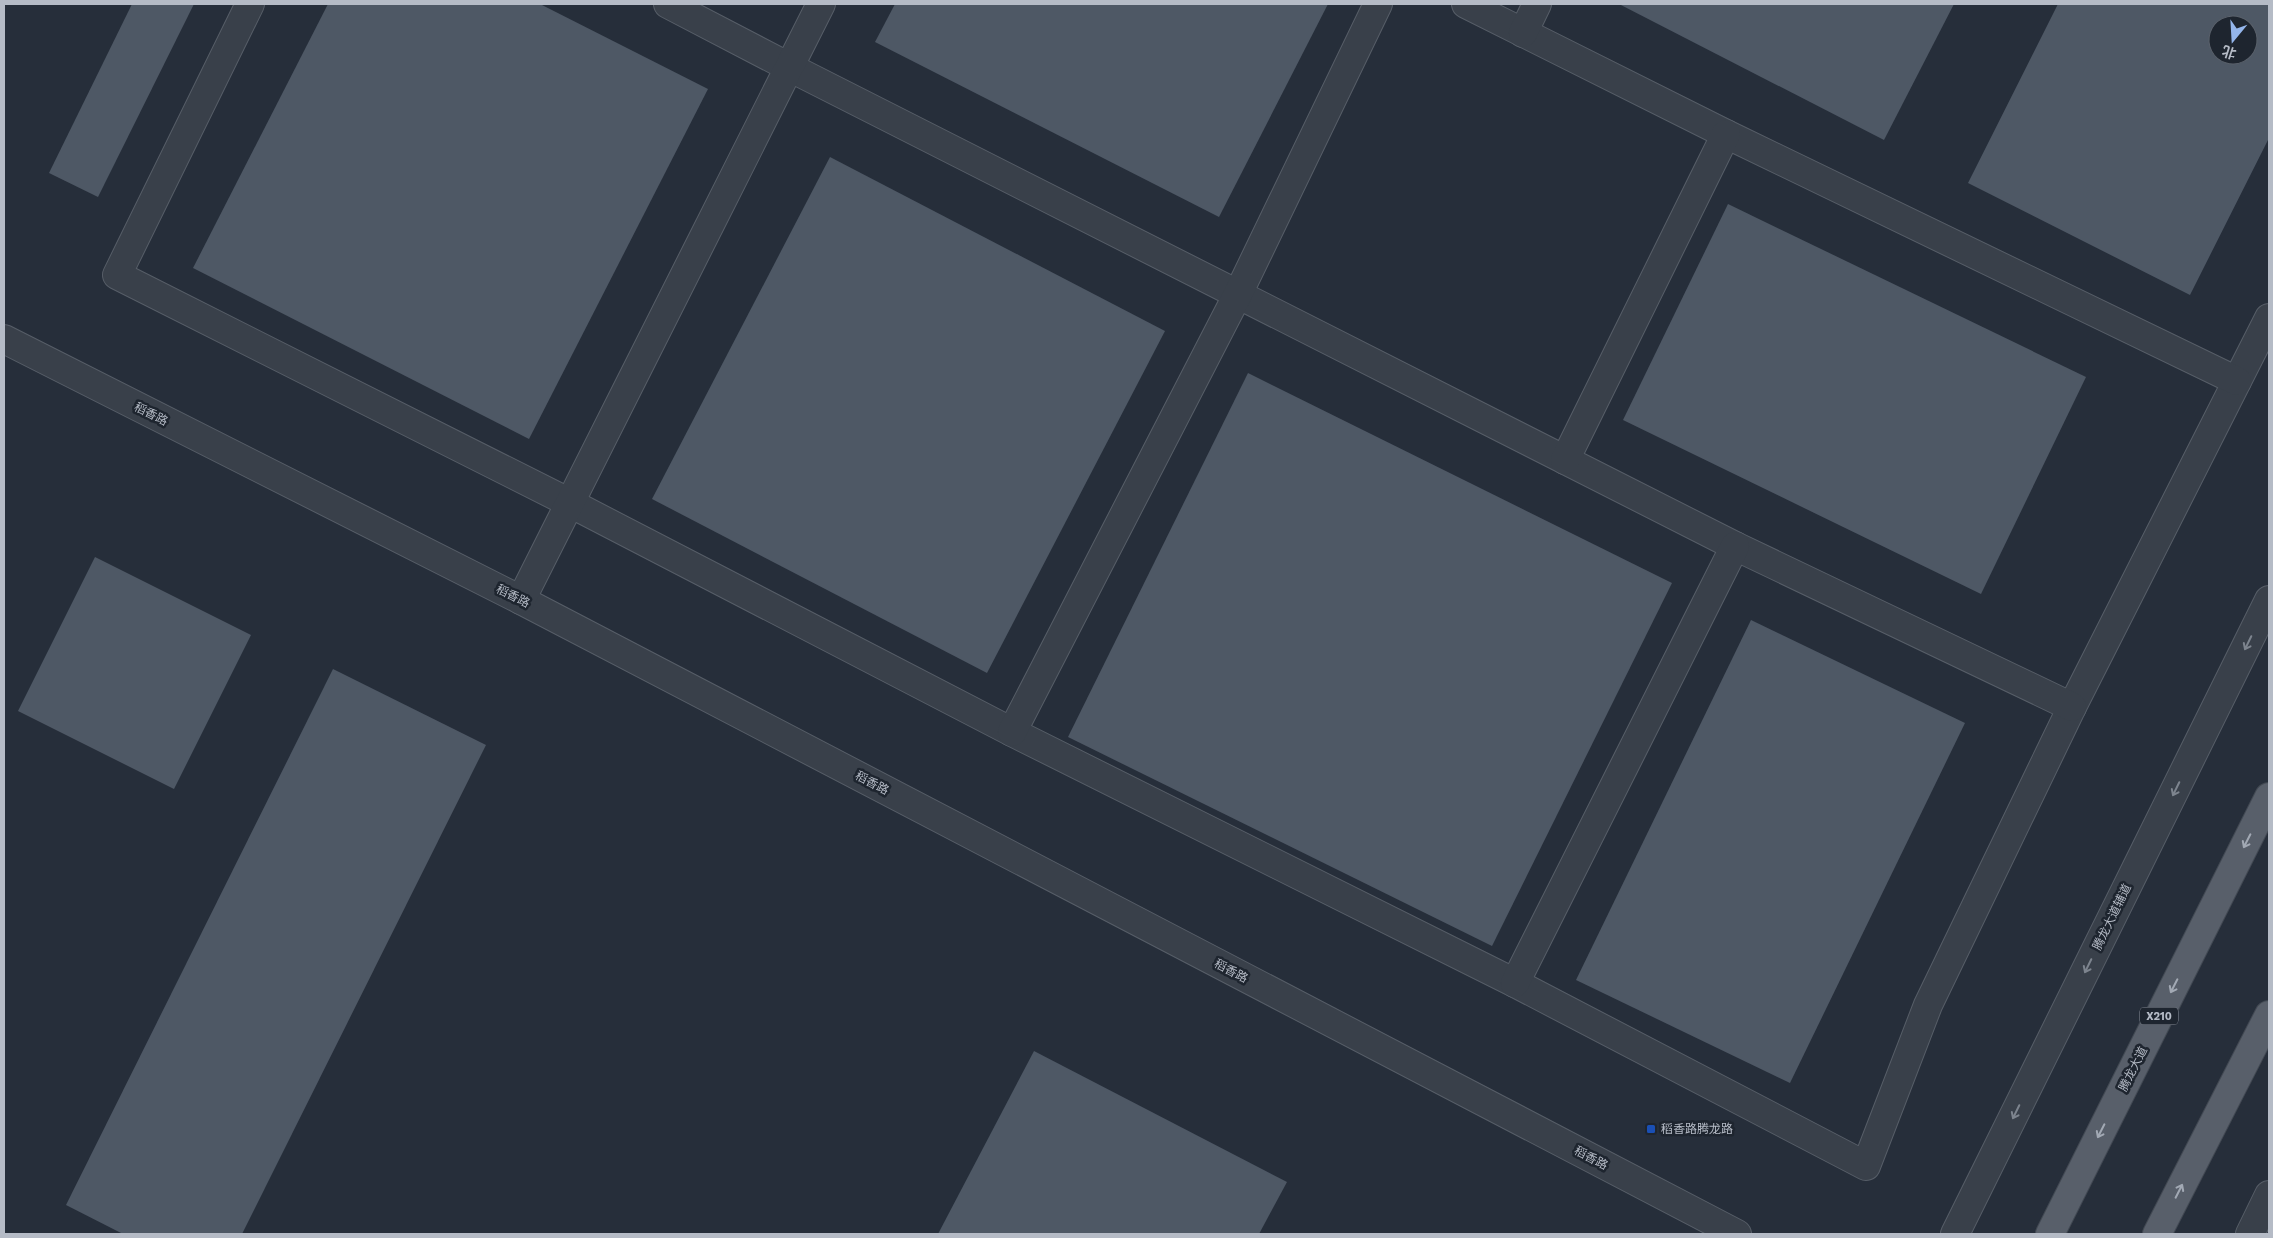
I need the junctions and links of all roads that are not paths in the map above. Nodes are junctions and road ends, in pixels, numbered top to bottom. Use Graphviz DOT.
graph roads {
  1 [pos="250,4"];
  2 [pos="668,4"];
  3 [pos="821,4"];
  4 [pos="1378,4"];
  5 [pos="1466,4"];
  6 [pos="1537,4"];
  7 [pos="1523,33"];
  8 [pos="789,67"];
  9 [pos="1726,134"];
  10 [pos="1238,294"];
  11 [pos="2269,318"];
  12 [pos="4,339"];
  13 [pos="2237,381"];
  14 [pos="1565,460"];
  15 [pos="570,503"];
  16 [pos="1735,546"];
  17 [pos="521,600"];
  18 [pos="2269,600"];
  19 [pos="2072,706"];
  20 [pos="1012,732"];
  21 [pos="2269,797"];
  22 [pos="1515,983"];
  23 [pos="2269,1015"];
  24 [pos="2269,1023"];
  25 [pos="2251,1050"];
  26 [pos="2269,1195"];
  27 [pos="1737,1234"];
  28 [pos="1955,1234"];
  29 [pos="2050,1234"];
  30 [pos="2157,1234"];
  31 [pos="2250,1234"];
  1 -- 15 [label="street"];
  2 -- 8 [label="street"];
  3 -- 8 [label="street"];
  4 -- 10 [label="street"];
  5 -- 7 [label="street"];
  6 -- 7 [label="street"];
  7 -- 9 [label="street"];
  8 -- 10 [label="street"];
  8 -- 15 [label="street"];
  9 -- 13 [label="street"];
  9 -- 14 [label="street"];
  10 -- 14 [label="street"];
  10 -- 20 [label="street"];
  11 -- 13 [label="street"];
  12 -- 17 [label="street, 稻香路"];
  13 -- 19 [label="street"];
  14 -- 16 [label="street"];
  15 -- 17 [label="street"];
  15 -- 20 [label="street"];
  16 -- 19 [label="street"];
  16 -- 22 [label="street"];
  17 -- 27 [label="street, 稻香路"];
  18 -- 28 [label="street, 腾龙大道辅道, one-way"];
  19 -- 22 [label="street"];
  20 -- 22 [label="street"];
  21 -- 29 [label="main road, 腾龙大道 / X210, one-way"];
  23 -- 25 [label="main road"];
  24 -- 25 [label="main road"];
  30 -- 25 [label="main road, one-way"];
  26 -- 31 [label="street"];
}
